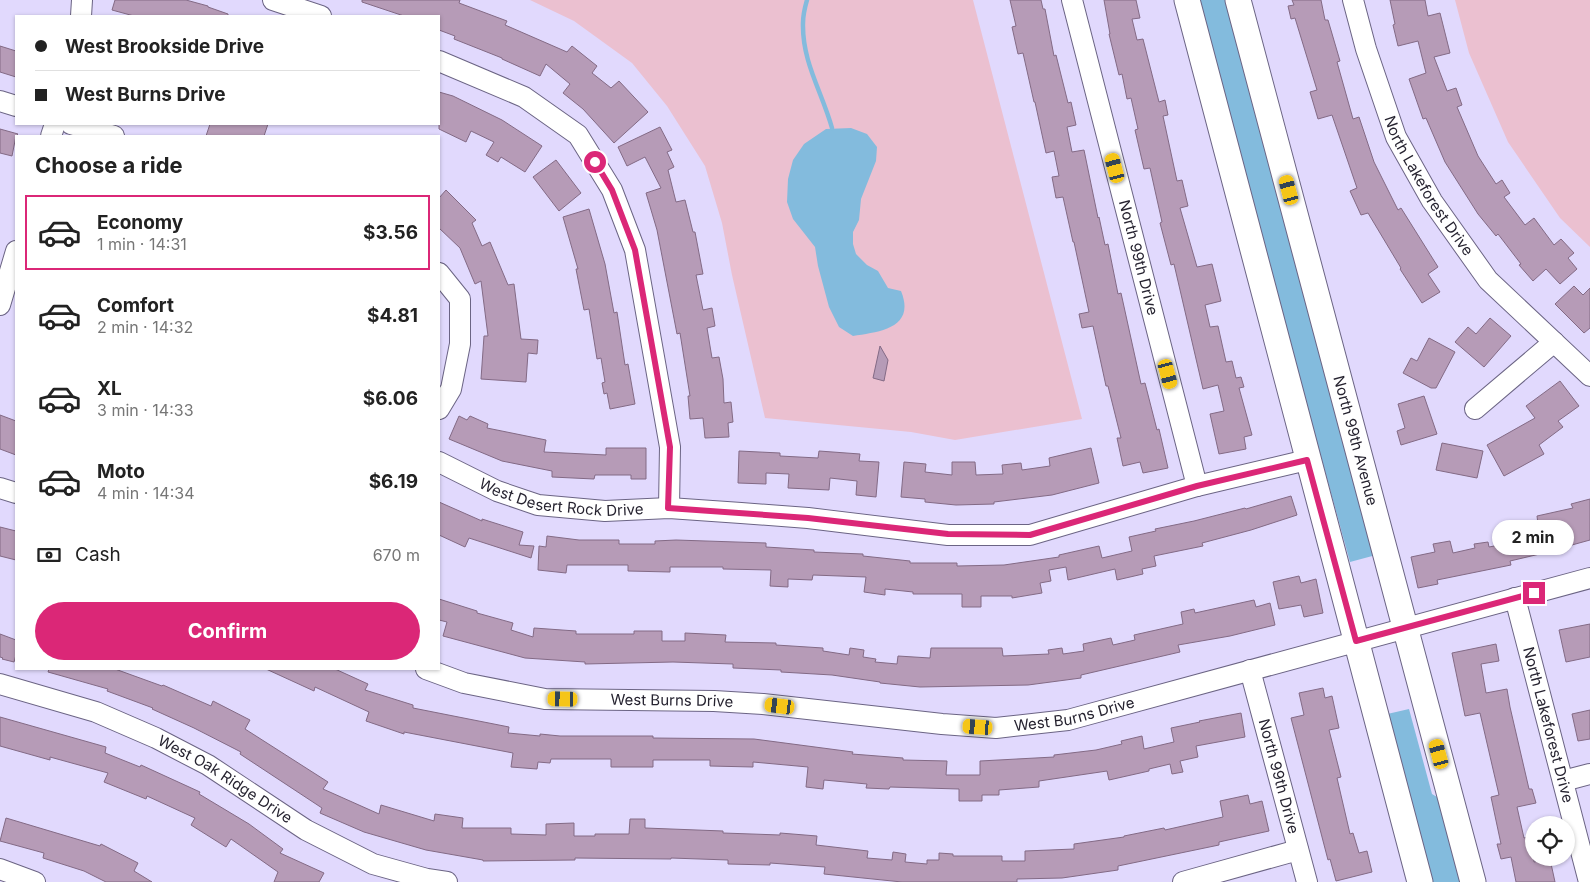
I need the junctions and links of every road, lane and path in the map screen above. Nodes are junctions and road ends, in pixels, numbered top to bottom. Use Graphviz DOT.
graph roads {
  1 [pos="82,0"];
  2 [pos="273,0"];
  3 [pos="1072,0"];
  4 [pos="1187,0"];
  5 [pos="1238,0"];
  6 [pos="1353,0"];
  7 [pos="81,15"];
  8 [pos="318,15"];
  9 [pos="440,61"];
  10 [pos="0,101"];
  11 [pos="15,106"];
  12 [pos="75,125"];
  13 [pos="110,135"];
  14 [pos="15,256"];
  15 [pos="440,274"];
  16 [pos="5,298"];
  17 [pos="1554,342"];
  18 [pos="1590,376"];
  19 [pos="440,408"];
  20 [pos="1476,409"];
  21 [pos="1307,460"];
  22 [pos="440,462"];
  23 [pos="1197,486"];
  24 [pos="0,488"];
  25 [pos="15,493"];
  26 [pos="668,508"];
  27 [pos="1590,578"];
  28 [pos="1515,598"];
  29 [pos="1406,628"];
  30 [pos="1356,641"];
  31 [pos="429,670"];
  32 [pos="1250,670"];
  33 [pos="0,684"];
  34 [pos="1590,774"];
  35 [pos="1563,781"];
  36 [pos="1298,850"];
  37 [pos="0,869"];
  38 [pos="35,882"];
  39 [pos="447,882"];
  40 [pos="1183,882"];
  41 [pos="1307,882"];
  42 [pos="1420,882"];
  43 [pos="1473,882"];
  44 [pos="1589,882"];
  1 -- 7 [label="street"];
  2 -- 8 [label="street"];
  3 -- 23 [label="street, North 99th Drive"];
  4 -- 21 [label="main road"];
  5 -- 29 [label="main road, North 99th Avenue"];
  6 -- 17 [label="street, North Lakeforest Drive"];
  9 -- 26 [label="street"];
  10 -- 11 [label="street"];
  12 -- 13 [label="street"];
  14 -- 16 [label="street"];
  15 -- 19 [label="street"];
  17 -- 18 [label="street, North Lakeforest Drive"];
  17 -- 20 [label="street"];
  21 -- 23 [label="street, West Desert Rock Drive"];
  21 -- 30 [label="main road"];
  22 -- 26 [label="street, West Desert Rock Drive"];
  23 -- 26 [label="street, West Desert Rock Drive"];
  24 -- 25 [label="street"];
  27 -- 28 [label="street, West Burns Drive"];
  28 -- 29 [label="street, West Burns Drive"];
  28 -- 35 [label="street, North Lakeforest Drive"];
  29 -- 30 [label="street, West Burns Drive"];
  29 -- 43 [label="main road, North 99th Avenue"];
  30 -- 32 [label="street, West Burns Drive"];
  30 -- 42 [label="main road"];
  31 -- 32 [label="street, West Burns Drive"];
  32 -- 36 [label="street, North 99th Drive"];
  33 -- 39 [label="street, West Oak Ridge Drive"];
  34 -- 35 [label="street"];
  35 -- 44 [label="street, North Lakeforest Drive"];
  36 -- 40 [label="street"];
  36 -- 41 [label="street, North 99th Drive"];
  37 -- 38 [label="street"];
}
